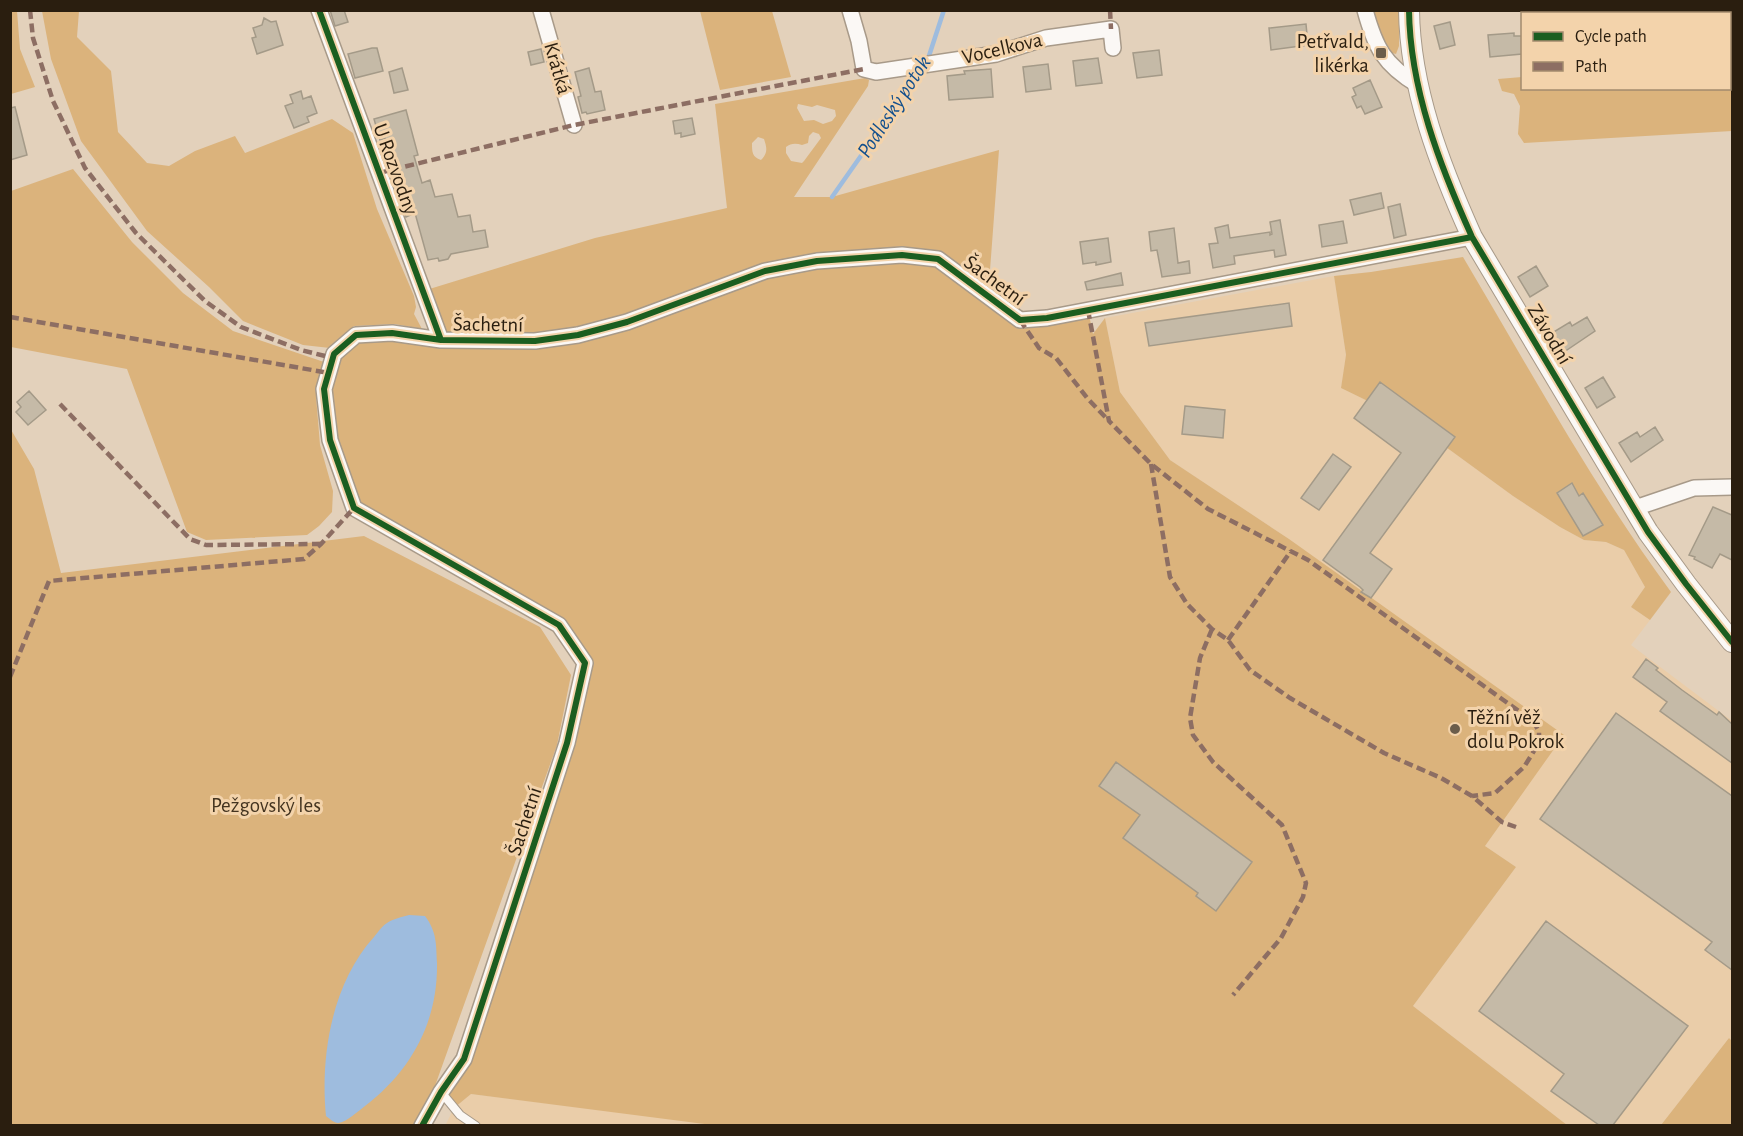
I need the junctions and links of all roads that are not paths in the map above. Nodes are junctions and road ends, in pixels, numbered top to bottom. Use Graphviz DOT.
graph roads {
  1 [pos="319,10"];
  2 [pos="541,10"];
  3 [pos="850,10"];
  4 [pos="1365,10"];
  5 [pos="1409,10"];
  6 [pos="1113,48"];
  7 [pos="1418,85"];
  8 [pos="574,125"];
  9 [pos="1472,237"];
  10 [pos="441,340"];
  11 [pos="1732,487"];
  12 [pos="1635,508"];
  13 [pos="1732,642"];
  14 [pos="441,1092"];
  15 [pos="422,1125"];
  16 [pos="476,1125"];
  1 -- 10 [label="street, U Rozvodny"];
  2 -- 8 [label="street, Krátká"];
  3 -- 6 [label="street, Vocelkova"];
  4 -- 7 [label="street"];
  5 -- 7 [label="street, Závodní"];
  7 -- 9 [label="street, Závodní"];
  9 -- 10 [label="street, Šachetní"];
  9 -- 12 [label="street, Závodní"];
  10 -- 14 [label="street, Šachetní"];
  11 -- 12 [label="street"];
  12 -- 13 [label="street, Závodní"];
  14 -- 15 [label="street, Šachetní"];
  14 -- 16 [label="lane"];
}
